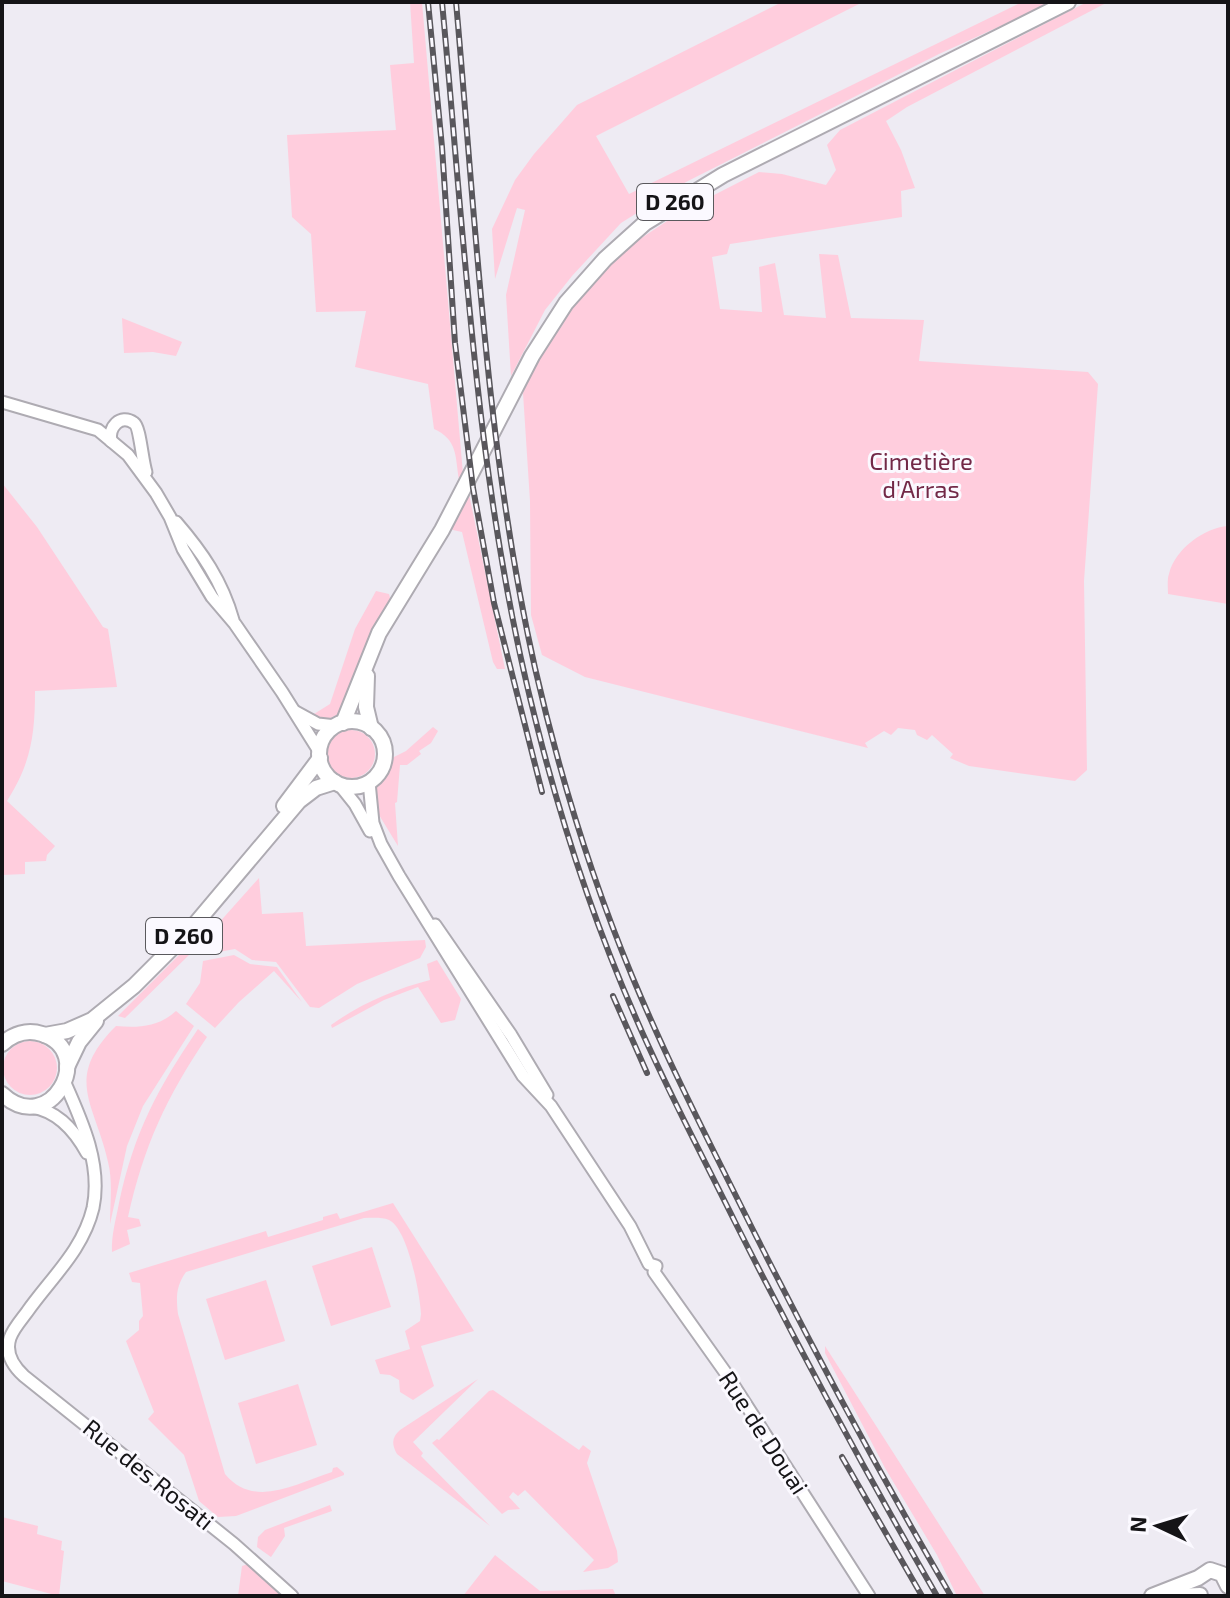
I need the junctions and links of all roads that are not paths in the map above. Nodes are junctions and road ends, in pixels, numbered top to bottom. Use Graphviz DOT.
graph roads {
  1 [pos="1068,2"];
  2 [pos="2,402"];
  3 [pos="114,425"];
  4 [pos="98,430"];
  5 [pos="139,439"];
  6 [pos="115,445"];
  7 [pos="149,481"];
  8 [pos="368,660"];
  9 [pos="296,712"];
  10 [pos="339,725"];
  11 [pos="371,728"];
  12 [pos="320,755"];
  13 [pos="369,782"];
  14 [pos="337,783"];
  15 [pos="381,844"];
  16 [pos="256,850"];
  17 [pos="102,1013"];
  18 [pos="45,1035"];
  19 [pos="2,1044"];
  20 [pos="66,1075"];
  21 [pos="2,1094"];
  22 [pos="26,1106"];
  23 [pos="3,1113"];
  24 [pos="92,1164"];
  25 [pos="1223,1567"];
  26 [pos="1198,1578"];
  27 [pos="1228,1586"];
  28 [pos="292,1596"];
  29 [pos="869,1596"];
  30 [pos="1152,1596"];
  31 [pos="1178,1596"];
  32 [pos="1201,1596"];
  33 [pos="1223,1596"];
  1 -- 8 [label="main road, D 260"];
  2 -- 4 [label="street"];
  3 -- 4 [label="street"];
  3 -- 5 [label="street"];
  3 -- 6 [label="street"];
  4 -- 6 [label="street"];
  5 -- 6 [label="street"];
  5 -- 7 [label="street"];
  6 -- 7 [label="street"];
  7 -- 9 [label="street"];
  8 -- 10 [label="main road, D 260"];
  8 -- 11 [label="main road, D 260"];
  9 -- 10 [label="street"];
  9 -- 12 [label="street"];
  10 -- 11 [label="main road"];
  10 -- 12 [label="main road"];
  11 -- 13 [label="main road"];
  12 -- 14 [label="main road"];
  12 -- 16 [label="main road, D 260"];
  13 -- 14 [label="main road"];
  13 -- 15 [label="street"];
  14 -- 15 [label="street"];
  14 -- 16 [label="main road, D 260"];
  15 -- 29 [label="street, Rue de Douai"];
  16 -- 17 [label="main road, D 260"];
  17 -- 18 [label="main road, D 260"];
  17 -- 20 [label="main road, D 260"];
  18 -- 19 [label="main road"];
  18 -- 20 [label="main road"];
  20 -- 22 [label="main road"];
  20 -- 24 [label="street"];
  21 -- 22 [label="main road"];
  22 -- 23 [label="main road"];
  22 -- 24 [label="street"];
  24 -- 28 [label="street, Rue des Rosati"];
  25 -- 26 [label="main road"];
  25 -- 27 [label="main road"];
  26 -- 30 [label="main road"];
  26 -- 32 [label="main road"];
  27 -- 33 [label="main road"];
  31 -- 32 [label="main road"];
}
